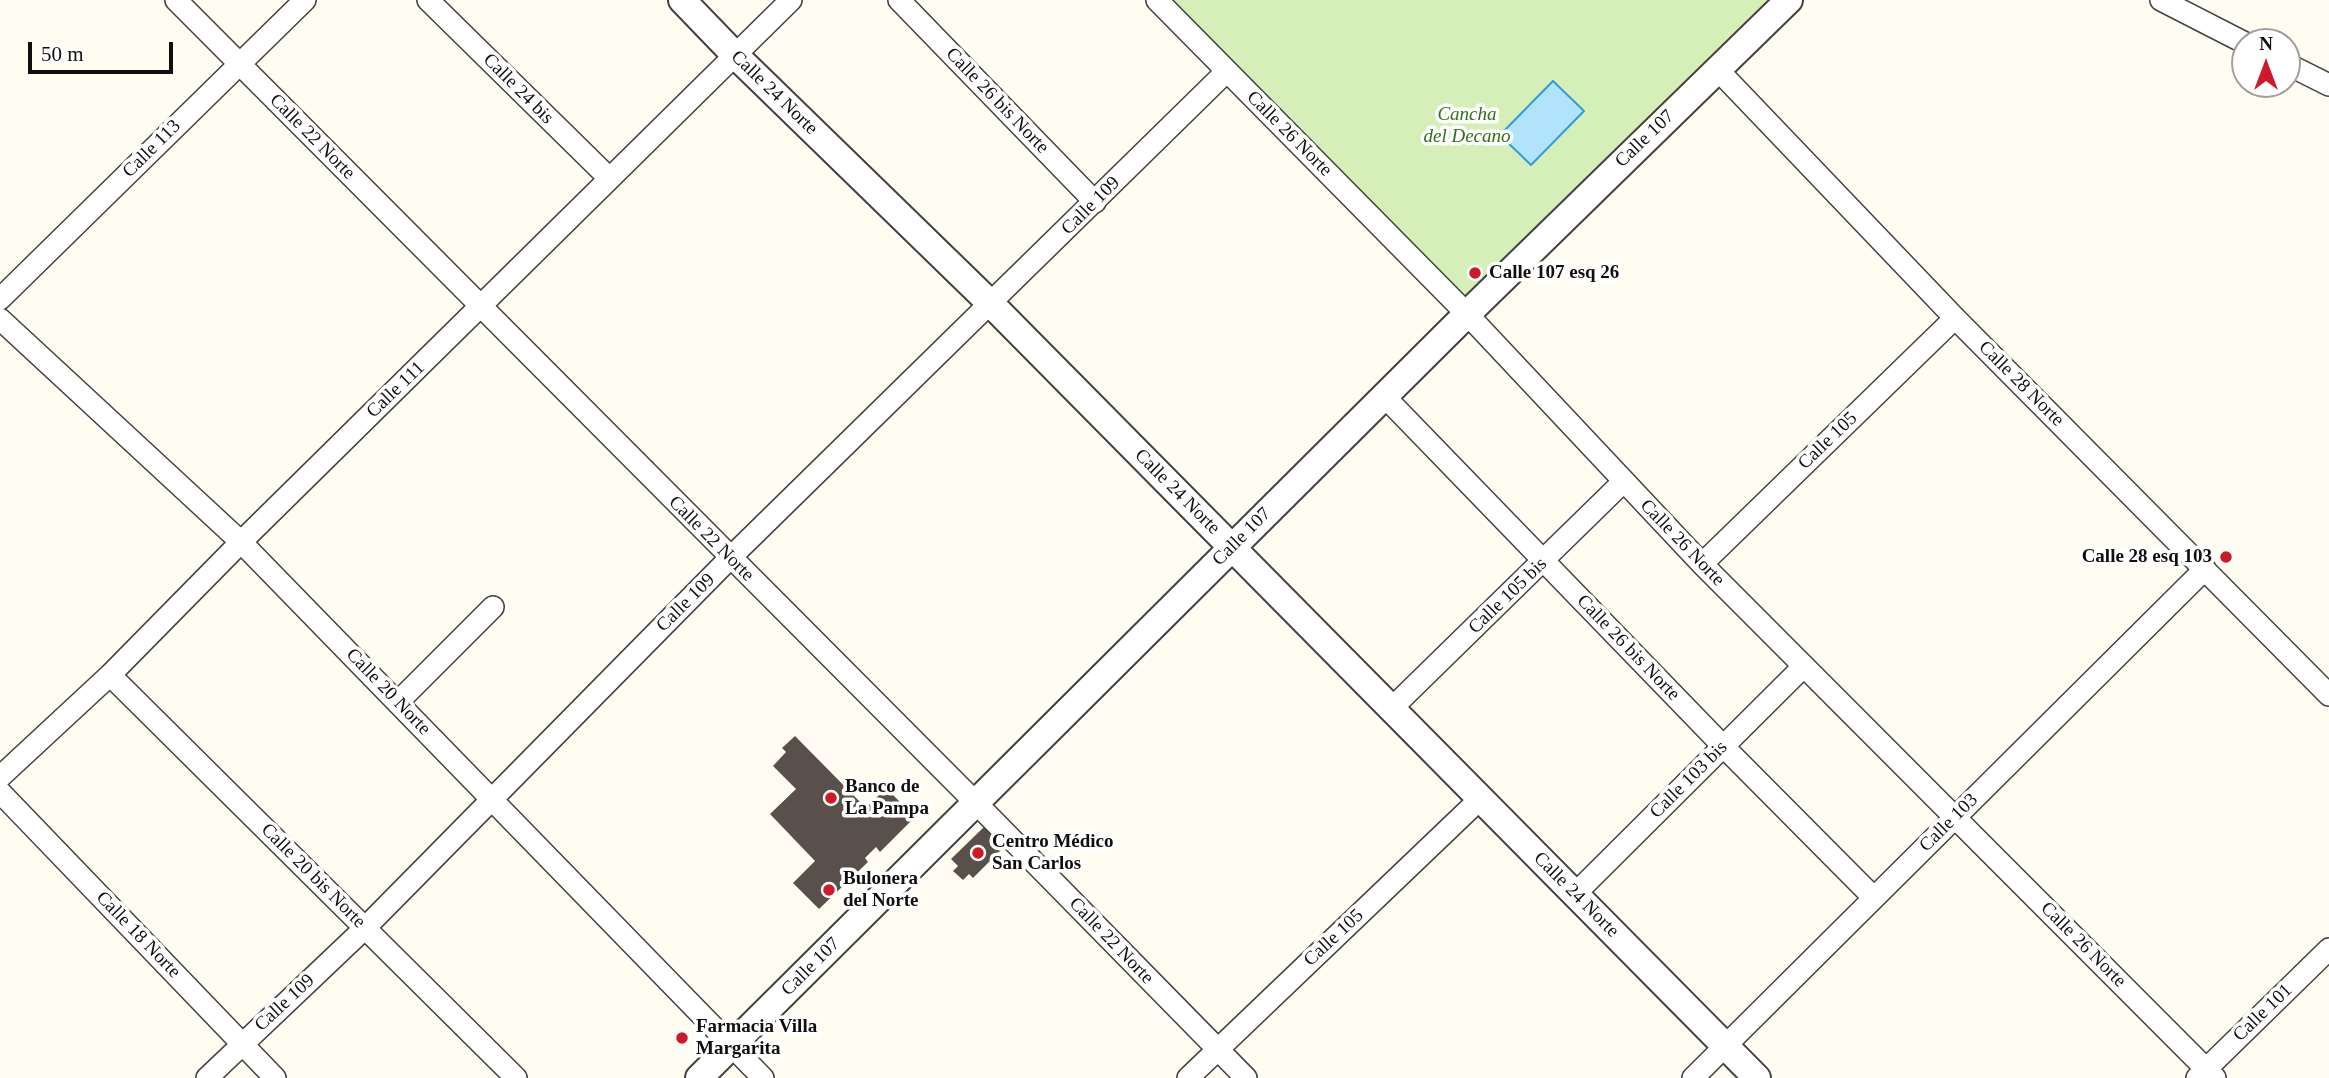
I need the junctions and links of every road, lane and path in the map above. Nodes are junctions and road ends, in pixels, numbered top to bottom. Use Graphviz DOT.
graph roads {
  1 [pos="176,0"];
  2 [pos="305,0"];
  3 [pos="428,0"];
  4 [pos="682,0"];
  5 [pos="791,0"];
  6 [pos="899,0"];
  7 [pos="1157,0"];
  8 [pos="1789,0"];
  9 [pos="2161,0"];
  10 [pos="2231,36"];
  11 [pos="736,56"];
  12 [pos="239,63"];
  13 [pos="1717,69"];
  14 [pos="1227,71"];
  15 [pos="2301,71"];
  16 [pos="2329,85"];
  17 [pos="609,178"];
  18 [pos="1095,202"];
  19 [pos="0,299"];
  20 [pos="991,304"];
  21 [pos="481,307"];
  22 [pos="1467,314"];
  23 [pos="1955,318"];
  24 [pos="0,319"];
  25 [pos="1384,397"];
  26 [pos="1623,482"];
  27 [pos="241,542"];
  28 [pos="1232,547"];
  29 [pos="730,558"];
  30 [pos="1544,561"];
  31 [pos="1702,564"];
  32 [pos="2205,569"];
  33 [pos="493,607"];
  34 [pos="1804,666"];
  35 [pos="110,675"];
  36 [pos="2329,695"];
  37 [pos="398,702"];
  38 [pos="1392,708"];
  39 [pos="1723,746"];
  40 [pos="0,777"];
  41 [pos="0,792"];
  42 [pos="492,798"];
  43 [pos="1480,798"];
  44 [pos="977,804"];
  45 [pos="1956,817"];
  46 [pos="1575,894"];
  47 [pos="1874,898"];
  48 [pos="365,928"];
  49 [pos="2329,949"];
  50 [pos="242,1044"];
  51 [pos="731,1046"];
  52 [pos="1725,1046"];
  53 [pos="1217,1048"];
  54 [pos="2206,1075"];
  55 [pos="208,1078"];
  56 [pos="275,1078"];
  57 [pos="516,1078"];
  58 [pos="699,1078"];
  59 [pos="763,1078"];
  60 [pos="1188,1078"];
  61 [pos="1246,1078"];
  62 [pos="1693,1078"];
  63 [pos="1757,1078"];
  1 -- 12 [label="street, Calle 22 Norte"];
  2 -- 12 [label="street, Calle 113"];
  3 -- 17 [label="street, Calle 24 bis"];
  4 -- 11 [label="street, Calle 24 Norte"];
  5 -- 11 [label="street, Calle 111"];
  6 -- 18 [label="street, Calle 26 bis Norte"];
  7 -- 14 [label="street, Calle 26 Norte"];
  8 -- 13 [label="street, Calle 107"];
  9 -- 10 [label="street"];
  11 -- 17 [label="street, Calle 111"];
  11 -- 20 [label="street, Calle 24 Norte"];
  12 -- 19 [label="street, Calle 113"];
  12 -- 21 [label="street, Calle 22 Norte"];
  13 -- 22 [label="street, Calle 107"];
  13 -- 23 [label="street, Calle 28 Norte"];
  14 -- 18 [label="street, Calle 109"];
  14 -- 22 [label="street, Calle 26 Norte"];
  15 -- 16 [label="street"];
  17 -- 21 [label="street, Calle 111"];
  18 -- 20 [label="street, Calle 109"];
  20 -- 28 [label="street, Calle 24 Norte"];
  20 -- 29 [label="street, Calle 109"];
  21 -- 27 [label="street, Calle 111"];
  21 -- 29 [label="street, Calle 22 Norte"];
  22 -- 25 [label="street, Calle 107"];
  22 -- 26 [label="street, Calle 26 Norte"];
  23 -- 31 [label="street, Calle 105"];
  23 -- 32 [label="street, Calle 28 Norte"];
  24 -- 27 [label="street, Calle 20 Norte"];
  25 -- 28 [label="street, Calle 107"];
  25 -- 30 [label="street, Calle 26 bis Norte"];
  26 -- 30 [label="street, Calle 105 bis"];
  26 -- 31 [label="street, Calle 26 Norte"];
  27 -- 35 [label="street, Calle 111"];
  27 -- 37 [label="street, Calle 20 Norte"];
  28 -- 38 [label="street, Calle 24 Norte"];
  28 -- 44 [label="street, Calle 107"];
  29 -- 42 [label="street, Calle 109"];
  29 -- 44 [label="street, Calle 22 Norte"];
  30 -- 38 [label="street, Calle 105 bis"];
  30 -- 39 [label="street, Calle 26 bis Norte"];
  31 -- 34 [label="street, Calle 26 Norte"];
  32 -- 36 [label="street, Calle 28 Norte"];
  32 -- 45 [label="street, Calle 103"];
  33 -- 37 [label="street"];
  34 -- 39 [label="street, Calle 103 bis"];
  34 -- 45 [label="street, Calle 26 Norte"];
  35 -- 40 [label="street, Calle 111"];
  35 -- 48 [label="street, Calle 20 bis Norte"];
  37 -- 42 [label="street, Calle 20 Norte"];
  38 -- 43 [label="street, Calle 24 Norte"];
  39 -- 46 [label="street, Calle 103 bis"];
  39 -- 47 [label="street, Calle 26 bis Norte"];
  41 -- 50 [label="street, Calle 18 Norte"];
  42 -- 48 [label="street, Calle 109"];
  42 -- 51 [label="street, Calle 20 Norte"];
  43 -- 46 [label="street, Calle 24 Norte"];
  43 -- 53 [label="street, Calle 105"];
  44 -- 51 [label="street, Calle 107"];
  44 -- 53 [label="street, Calle 22 Norte"];
  45 -- 47 [label="street, Calle 103"];
  45 -- 54 [label="street, Calle 26 Norte"];
  46 -- 52 [label="street, Calle 24 Norte"];
  47 -- 52 [label="street, Calle 103"];
  48 -- 50 [label="street, Calle 109"];
  48 -- 57 [label="street, Calle 20 bis Norte"];
  49 -- 54 [label="street, Calle 101"];
  50 -- 55 [label="street, Calle 109"];
  50 -- 56 [label="street, Calle 18 Norte"];
  51 -- 58 [label="street, Calle 107"];
  51 -- 59 [label="street, Calle 20 Norte"];
  52 -- 62 [label="street, Calle 103"];
  52 -- 63 [label="street, Calle 24 Norte"];
  53 -- 60 [label="street, Calle 105"];
  53 -- 61 [label="street, Calle 22 Norte"];
}
